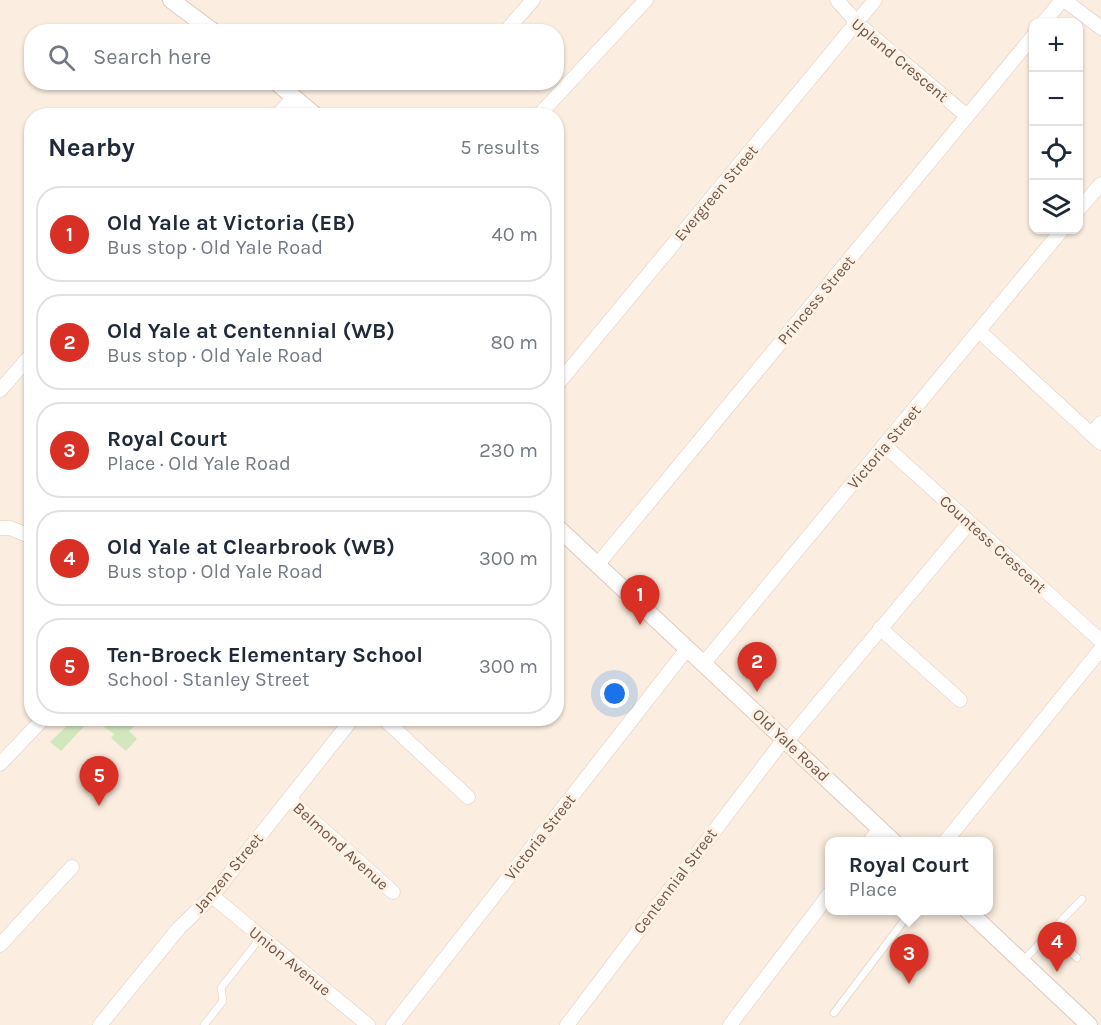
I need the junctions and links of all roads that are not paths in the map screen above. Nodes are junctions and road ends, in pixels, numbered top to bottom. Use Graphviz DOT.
graph roads {
  1 [pos="171,0"];
  2 [pos="533,0"];
  3 [pos="646,0"];
  4 [pos="837,0"];
  5 [pos="875,0"];
  6 [pos="1063,0"];
  7 [pos="1047,18"];
  8 [pos="856,23"];
  9 [pos="203,24"];
  10 [pos="513,24"];
  11 [pos="1101,28"];
  12 [pos="1029,41"];
  13 [pos="564,88"];
  14 [pos="286,90"];
  15 [pos="562,90"];
  16 [pos="294,97"];
  17 [pos="284,108"];
  18 [pos="307,108"];
  19 [pos="545,108"];
  20 [pos="967,116"];
  21 [pos="1101,184"];
  22 [pos="1083,204"];
  23 [pos="1059,234"];
  24 [pos="980,332"];
  25 [pos="24,363"];
  26 [pos="564,376"];
  27 [pos="0,390"];
  28 [pos="1101,423"];
  29 [pos="1096,439"];
  30 [pos="885,446"];
  31 [pos="969,523"];
  32 [pos="0,528"];
  33 [pos="564,533"];
  34 [pos="24,534"];
  35 [pos="598,564"];
  36 [pos="880,628"];
  37 [pos="1101,641"];
  38 [pos="687,649"];
  39 [pos="1101,649"];
  40 [pos="704,663"];
  41 [pos="960,700"];
  42 [pos="36,726"];
  43 [pos="347,726"];
  44 [pos="392,726"];
  45 [pos="786,740"];
  46 [pos="0,764"];
  47 [pos="468,797"];
  48 [pos="289,799"];
  49 [pos="874,835"];
  50 [pos="949,837"];
  51 [pos="72,867"];
  52 [pos="393,892"];
  53 [pos="212,896"];
  54 [pos="1082,899"];
  55 [pos="825,900"];
  56 [pos="908,915"];
  57 [pos="972,915"];
  58 [pos="1050,933"];
  59 [pos="261,937"];
  60 [pos="0,945"];
  61 [pos="1077,958"];
  62 [pos="1022,962"];
  63 [pos="834,1013"];
  64 [pos="100,1025"];
  65 [pos="204,1025"];
  66 [pos="369,1025"];
  67 [pos="393,1025"];
  68 [pos="567,1025"];
  69 [pos="730,1025"];
  70 [pos="1089,1025"];
  1 -- 9 [label="street"];
  2 -- 10 [label="street"];
  3 -- 13 [label="street"];
  4 -- 8 [label="street, Upland Crescent"];
  5 -- 8 [label="street, Evergreen Street"];
  6 -- 7 [label="street"];
  6 -- 11 [label="street"];
  8 -- 20 [label="street, Upland Crescent"];
  8 -- 26 [label="street, Evergreen Street"];
  12 -- 20 [label="street, Princess Street"];
  14 -- 16 [label="street"];
  15 -- 19 [label="street"];
  16 -- 17 [label="street"];
  16 -- 18 [label="street"];
  20 -- 35 [label="street, Princess Street"];
  21 -- 22 [label="street"];
  23 -- 24 [label="street, Victoria Street"];
  24 -- 29 [label="street"];
  24 -- 30 [label="street, Victoria Street"];
  25 -- 27 [label="street"];
  28 -- 29 [label="street"];
  30 -- 31 [label="street, Countess Crescent"];
  30 -- 40 [label="street, Victoria Street"];
  31 -- 36 [label="street, Centennial Street"];
  31 -- 37 [label="street, Countess Crescent"];
  32 -- 34 [label="street"];
  33 -- 35 [label="street, Old Yale Road"];
  35 -- 38 [label="street, Old Yale Road"];
  36 -- 41 [label="street"];
  36 -- 45 [label="street, Centennial Street"];
  38 -- 40 [label="street, Old Yale Road"];
  38 -- 67 [label="street, Victoria Street"];
  39 -- 50 [label="street"];
  40 -- 45 [label="street, Old Yale Road"];
  42 -- 46 [label="street"];
  43 -- 48 [label="street, Janzen Street"];
  44 -- 47 [label="street"];
  45 -- 49 [label="street, Old Yale Road"];
  45 -- 68 [label="street, Centennial Street"];
  48 -- 52 [label="street, Belmond Avenue"];
  48 -- 53 [label="street, Janzen Street"];
  51 -- 60 [label="street"];
  53 -- 59 [label="street, Union Avenue"];
  53 -- 64 [label="street, Janzen Street"];
  54 -- 58 [label="lane"];
  55 -- 69 [label="street"];
  56 -- 63 [label="lane"];
  57 -- 62 [label="street"];
  58 -- 61 [label="lane"];
  58 -- 62 [label="lane"];
  59 -- 65 [label="lane"];
  59 -- 66 [label="street, Union Avenue"];
  62 -- 70 [label="street"];
}
